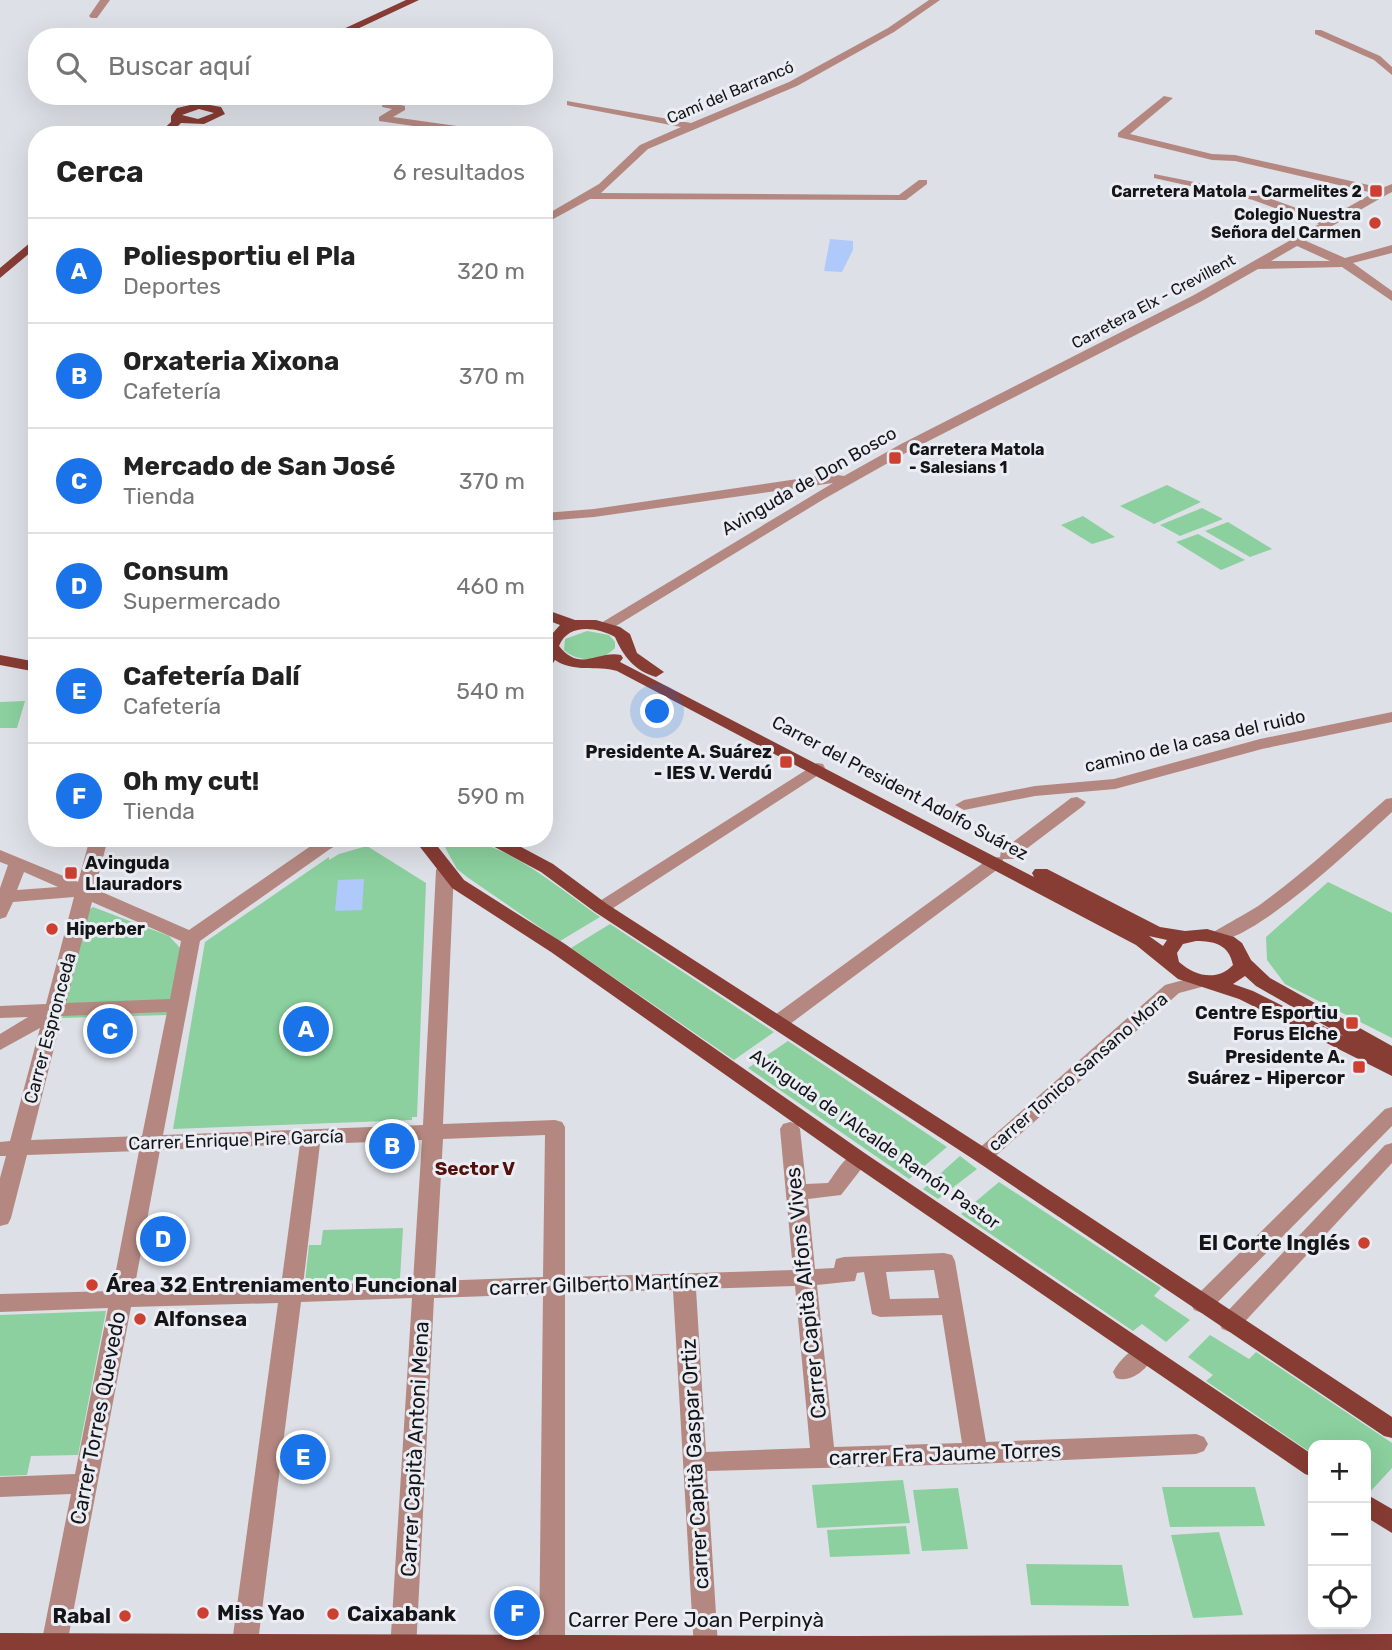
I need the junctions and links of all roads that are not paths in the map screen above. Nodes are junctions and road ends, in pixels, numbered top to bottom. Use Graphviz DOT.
graph roads {
  1 [pos="105,0"];
  2 [pos="414,0"];
  3 [pos="936,0"];
  4 [pos="94,16"];
  5 [pos="351,28"];
  6 [pos="1318,32"];
  7 [pos="1392,72"];
  8 [pos="1168,98"];
  9 [pos="572,103"];
  10 [pos="386,105"];
  11 [pos="203,106"];
  12 [pos="177,118"];
  13 [pos="192,122"];
  14 [pos="172,126"];
  15 [pos="185,126"];
  16 [pos="434,126"];
  17 [pos="690,126"];
  18 [pos="1158,176"];
  19 [pos="852,182"];
  20 [pos="923,182"];
  21 [pos="1388,190"];
  22 [pos="586,196"];
  23 [pos="849,196"];
  24 [pos="553,216"];
  25 [pos="1330,224"];
  26 [pos="1298,242"];
  27 [pos="1392,249"];
  28 [pos="28,251"];
  29 [pos="1345,263"];
  30 [pos="1256,265"];
  31 [pos="0,274"];
  32 [pos="1392,297"];
  33 [pos="1037,379"];
  34 [pos="846,481"];
  35 [pos="553,516"];
  36 [pos="553,617"];
  37 [pos="576,626"];
  38 [pos="606,626"];
  39 [pos="553,637"];
  40 [pos="553,643"];
  41 [pos="626,645"];
  42 [pos="0,653"];
  43 [pos="28,653"];
  44 [pos="0,660"];
  45 [pos="604,663"];
  46 [pos="581,664"];
  47 [pos="28,665"];
  48 [pos="553,670"];
  49 [pos="1392,717"];
  50 [pos="817,768"];
  51 [pos="1077,802"];
  52 [pos="1392,803"];
  53 [pos="964,805"];
  54 [pos="97,847"];
  55 [pos="321,847"];
  56 [pos="430,847"];
  57 [pos="510,847"];
  58 [pos="0,855"];
  59 [pos="1002,858"];
  60 [pos="18,863"];
  61 [pos="446,870"];
  62 [pos="86,891"];
  63 [pos="2,902"];
  64 [pos="601,908"];
  65 [pos="1245,925"];
  66 [pos="1184,937"];
  67 [pos="1216,937"];
  68 [pos="191,938"];
  69 [pos="1242,960"];
  70 [pos="1171,964"];
  71 [pos="1206,981"];
  72 [pos="1172,989"];
  73 [pos="178,1005"];
  74 [pos="54,1010"];
  75 [pos="0,1012"];
  76 [pos="779,1022"];
  77 [pos="0,1043"];
  78 [pos="1392,1055"];
  79 [pos="1392,1069"];
  80 [pos="1392,1114"];
  81 [pos="790,1129"];
  82 [pos="433,1132"];
  83 [pos="311,1137"];
  84 [pos="151,1143"];
  85 [pos="9,1149"];
  86 [pos="1392,1150"];
  87 [pos="983,1156"];
  88 [pos="859,1159"];
  89 [pos="796,1192"];
  90 [pos="0,1218"];
  91 [pos="874,1264"];
  92 [pos="813,1277"];
  93 [pos="684,1281"];
  94 [pos="555,1286"];
  95 [pos="424,1290"];
  96 [pos="291,1294"];
  97 [pos="121,1299"];
  98 [pos="0,1303"];
  99 [pos="1202,1304"];
  100 [pos="950,1306"];
  101 [pos="1230,1323"];
  102 [pos="1145,1353"];
  103 [pos="1124,1372"];
  104 [pos="1392,1429"];
  105 [pos="1196,1444"];
  106 [pos="975,1454"];
  107 [pos="822,1458"];
  108 [pos="695,1462"];
  109 [pos="1308,1464"];
  110 [pos="85,1483"];
  111 [pos="0,1487"];
  112 [pos="1371,1508"];
  113 [pos="1392,1524"];
  114 [pos="0,1643"];
  115 [pos="1392,1645"];
  116 [pos="705,1646"];
  117 [pos="53,1647"];
  118 [pos="244,1647"];
  119 [pos="403,1648"];
  120 [pos="552,1648"];
  121 [pos="1009,1648"];
  122 [pos="1147,1648"];
  123 [pos="850,1649"];
  1 -- 4 [label="street"];
  2 -- 5 [label="main road"];
  3 -- 17 [label="street, Camí del Barrancó"];
  6 -- 7 [label="street"];
  8 -- 21 [label="street"];
  9 -- 17 [label="street"];
  10 -- 16 [label="street"];
  11 -- 12 [label="main road"];
  11 -- 13 [label="main road"];
  12 -- 13 [label="main road"];
  12 -- 14 [label="main road"];
  13 -- 15 [label="main road"];
  17 -- 22 [label="street, Camí del Barrancó"];
  18 -- 25 [label="street"];
  19 -- 23 [label="street"];
  20 -- 23 [label="street"];
  21 -- 25 [label="street, Carretera Elx - Crevillent"];
  22 -- 23 [label="street"];
  22 -- 24 [label="street, Camí del Barrancó"];
  25 -- 26 [label="street, Carretera Elx - Crevillent"];
  26 -- 29 [label="street"];
  26 -- 30 [label="street, Carretera Elx - Crevillent"];
  27 -- 29 [label="street"];
  28 -- 31 [label="main road"];
  29 -- 30 [label="street"];
  29 -- 32 [label="street"];
  30 -- 33 [label="street, Carretera Elx - Crevillent"];
  33 -- 34 [label="street, Avinguda de Don Bosco"];
  34 -- 35 [label="street"];
  34 -- 38 [label="street, Avinguda de Don Bosco"];
  36 -- 37 [label="main road"];
  37 -- 38 [label="main road"];
  37 -- 39 [label="main road"];
  38 -- 41 [label="main road, Carrer del President Adolfo Suárez"];
  40 -- 46 [label="main road"];
  41 -- 45 [label="main road"];
  41 -- 59 [label="main road, Carrer del President Adolfo Suárez"];
  42 -- 43 [label="main road"];
  44 -- 47 [label="main road"];
  45 -- 46 [label="main road"];
  45 -- 50 [label="main road, Carrer del President Adolfo Suárez"];
  46 -- 48 [label="main road"];
  49 -- 53 [label="street, camino de la casa del ruido"];
  50 -- 59 [label="main road, Carrer del President Adolfo Suárez"];
  50 -- 64 [label="street"];
  51 -- 59 [label="street"];
  52 -- 65 [label="street"];
  54 -- 62 [label="street, Carrer Espronceda"];
  55 -- 68 [label="street"];
  56 -- 61 [label="main road, Avinguda de l'Alcalde Ramón Pastor"];
  57 -- 64 [label="main road"];
  58 -- 60 [label="street"];
  59 -- 66 [label="main road, Carrer del President Adolfo Suárez"];
  59 -- 70 [label="main road, Carrer del President Adolfo Suárez"];
  59 -- 76 [label="street"];
  60 -- 62 [label="street"];
  60 -- 63 [label="street"];
  61 -- 82 [label="street, Carrer Capità Antoni Mena"];
  61 -- 88 [label="main road, Avinguda de l'Alcalde Ramón Pastor"];
  62 -- 63 [label="street"];
  62 -- 68 [label="street"];
  62 -- 74 [label="street, Carrer Espronceda"];
  64 -- 76 [label="main road"];
  65 -- 67 [label="street"];
  65 -- 69 [label="street"];
  66 -- 67 [label="main road"];
  66 -- 70 [label="main road"];
  67 -- 69 [label="main road"];
  68 -- 73 [label="street, Carrer Torres Quevedo"];
  69 -- 71 [label="main road"];
  69 -- 78 [label="main road"];
  70 -- 71 [label="main road"];
  70 -- 72 [label="street, carrer Tonico Sansano Mora"];
  71 -- 72 [label="street, carrer Tonico Sansano Mora"];
  71 -- 79 [label="main road"];
  72 -- 87 [label="street, carrer Tonico Sansano Mora"];
  73 -- 74 [label="street"];
  73 -- 84 [label="street, Carrer Torres Quevedo"];
  74 -- 75 [label="street"];
  74 -- 77 [label="street"];
  74 -- 85 [label="street, Carrer Espronceda"];
  76 -- 87 [label="main road"];
  80 -- 99 [label="street"];
  81 -- 89 [label="street, Carrer Capità Alfons Vives"];
  82 -- 83 [label="street, Carrer Enrique Pire García"];
  82 -- 94 [label="street, Carrer Enrique Pire García"];
  82 -- 95 [label="street, Carrer Capità Antoni Mena"];
  83 -- 84 [label="street, Carrer Enrique Pire García"];
  83 -- 96 [label="street"];
  84 -- 85 [label="street, Carrer Enrique Pire García"];
  84 -- 97 [label="street, Carrer Torres Quevedo"];
  85 -- 90 [label="street, Carrer Espronceda"];
  86 -- 101 [label="street"];
  87 -- 99 [label="main road"];
  88 -- 89 [label="street"];
  88 -- 102 [label="main road, Avinguda de l'Alcalde Ramón Pastor"];
  89 -- 92 [label="street, Carrer Capità Alfons Vives"];
  91 -- 92 [label="street, carrer Gilberto Martínez"];
  91 -- 100 [label="street"];
  91 -- 100 [label="street, carrer Gilberto Martínez"];
  92 -- 93 [label="street, carrer Gilberto Martínez"];
  92 -- 107 [label="street, Carrer Capità Alfons Vives"];
  93 -- 94 [label="street, carrer Gilberto Martínez"];
  93 -- 108 [label="street, carrer Capità Gaspar Ortiz"];
  94 -- 95 [label="street, carrer Gilberto Martínez"];
  94 -- 120 [label="street"];
  95 -- 96 [label="street, carrer Gilberto Martínez"];
  95 -- 119 [label="street, Carrer Capità Antoni Mena"];
  96 -- 97 [label="street, carrer Gilberto Martínez"];
  96 -- 118 [label="street"];
  97 -- 98 [label="street, carrer Gilberto Martínez"];
  97 -- 110 [label="street, Carrer Torres Quevedo"];
  99 -- 101 [label="main road"];
  100 -- 106 [label="street"];
  101 -- 104 [label="main road"];
  102 -- 103 [label="street"];
  102 -- 109 [label="main road, Avinguda de l'Alcalde Ramón Pastor"];
  105 -- 106 [label="street, carrer Fra Jaume Torres"];
  106 -- 107 [label="street, carrer Fra Jaume Torres"];
  107 -- 108 [label="street, carrer Fra Jaume Torres"];
  108 -- 116 [label="street, carrer Capità Gaspar Ortiz"];
  110 -- 111 [label="street"];
  110 -- 117 [label="street, Carrer Torres Quevedo"];
  112 -- 113 [label="main road"];
  114 -- 117 [label="main road, Carrer Pere Joan Perpinyà"];
  115 -- 122 [label="main road, Carrer Pere Joan Perpinyà"];
  116 -- 120 [label="main road, Carrer Pere Joan Perpinyà"];
  116 -- 123 [label="main road, Carrer Pere Joan Perpinyà"];
  117 -- 118 [label="main road, Carrer Pere Joan Perpinyà"];
  118 -- 119 [label="main road, Carrer Pere Joan Perpinyà"];
  119 -- 120 [label="main road, Carrer Pere Joan Perpinyà"];
  121 -- 122 [label="main road, Carrer Pere Joan Perpinyà"];
  121 -- 123 [label="main road, Carrer Pere Joan Perpinyà"];
}
